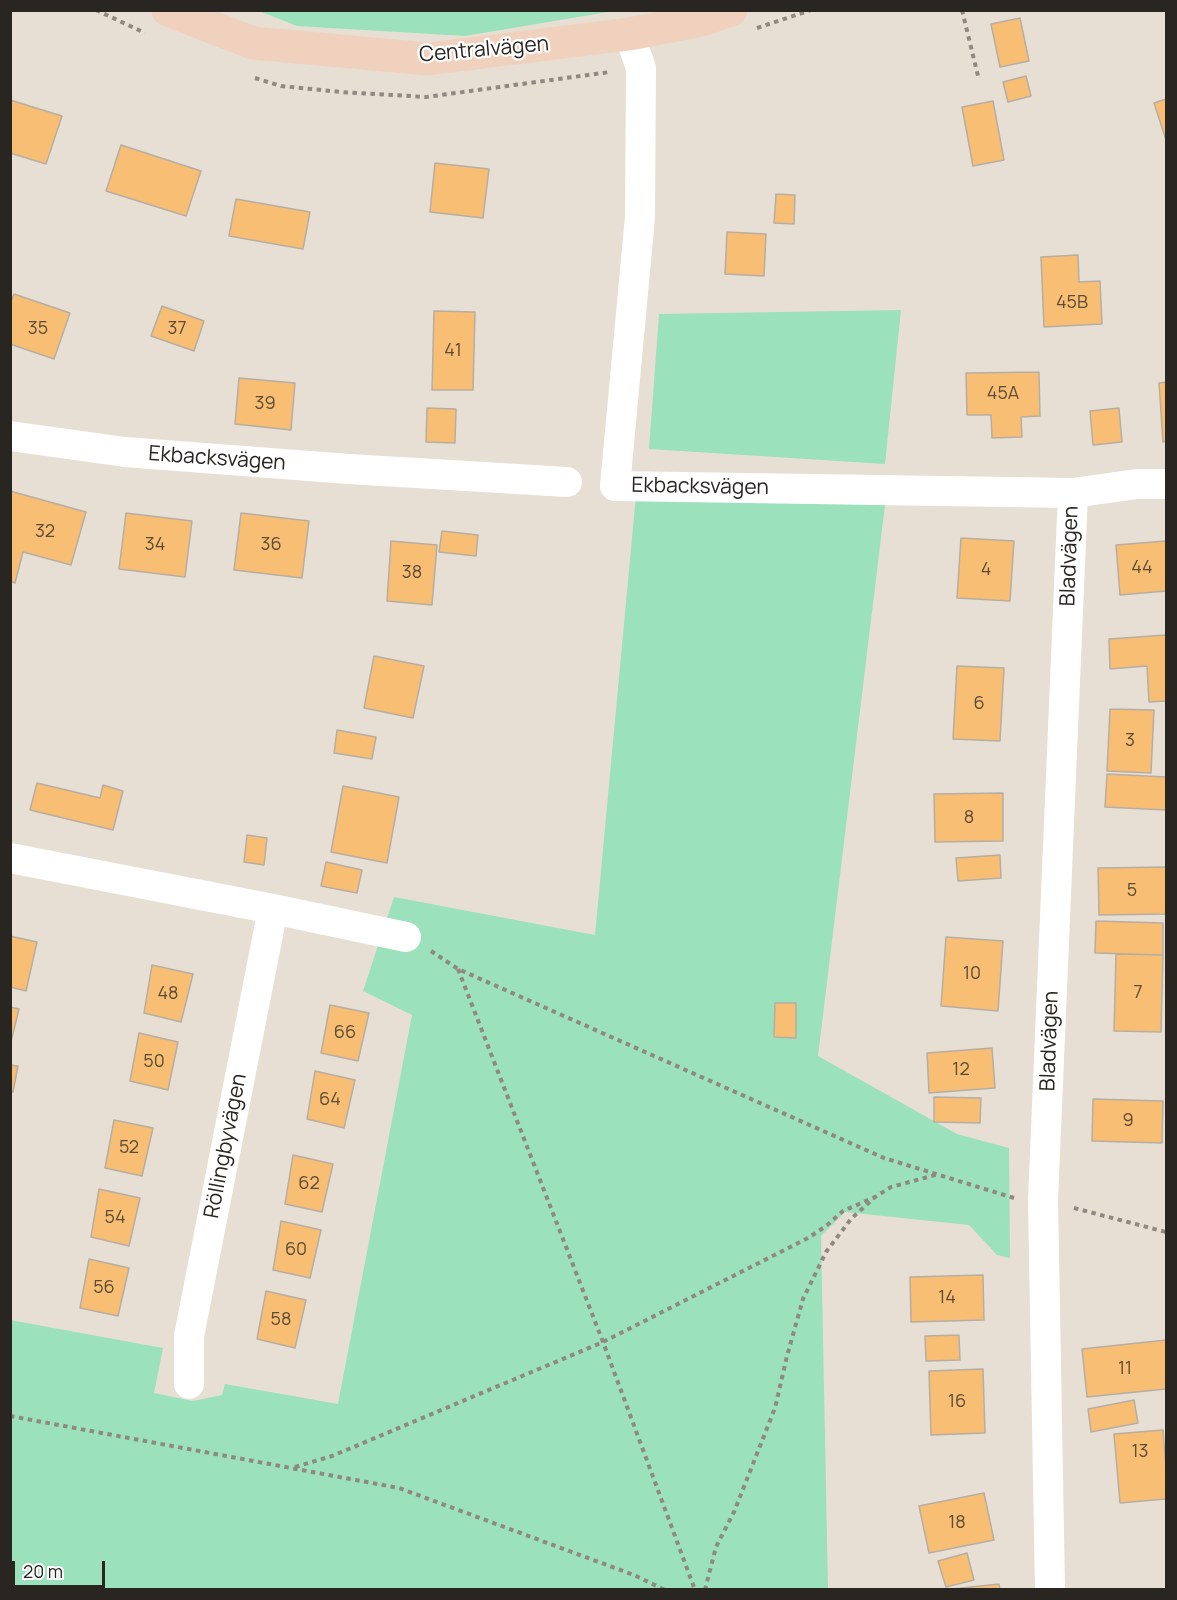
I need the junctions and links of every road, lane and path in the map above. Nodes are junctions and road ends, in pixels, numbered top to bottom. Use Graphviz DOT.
graph roads {
  1 [pos="168,10"];
  2 [pos="731,10"];
  3 [pos="962,10"];
  4 [pos="629,34"];
  5 [pos="978,76"];
  6 [pos="10,436"];
  7 [pos="567,482"];
  8 [pos="1167,484"];
  9 [pos="1073,493"];
  10 [pos="10,858"];
  11 [pos="273,909"];
  12 [pos="406,937"];
  13 [pos="939,1174"];
  14 [pos="874,1197"];
  15 [pos="1043,1200"];
  16 [pos="1167,1232"];
  17 [pos="603,1342"];
  18 [pos="189,1384"];
  19 [pos="10,1416"];
  20 [pos="293,1467"];
  21 [pos="665,1590"];
  22 [pos="695,1590"];
  23 [pos="705,1590"];
  24 [pos="1050,1590"];
  1 -- 4 [label="street, Centralvägen"];
  2 -- 4 [label="street, Centralvägen"];
  3 -- 5 [label="path"];
  4 -- 9 [label="street, Ekbacksvägen"];
  6 -- 7 [label="street, Ekbacksvägen"];
  8 -- 9 [label="street, Ekbacksvägen"];
  9 -- 15 [label="street, Bladvägen"];
  10 -- 11 [label="street"];
  11 -- 12 [label="street"];
  11 -- 18 [label="street, Röllingbyvägen"];
  13 -- 14 [label="path"];
  13 -- 15 [label="path"];
  13 -- 17 [label="path"];
  14 -- 17 [label="path"];
  14 -- 23 [label="path"];
  15 -- 16 [label="path"];
  15 -- 24 [label="street, Bladvägen"];
  17 -- 20 [label="path"];
  17 -- 22 [label="path"];
  19 -- 20 [label="path"];
  20 -- 21 [label="path"];
}
